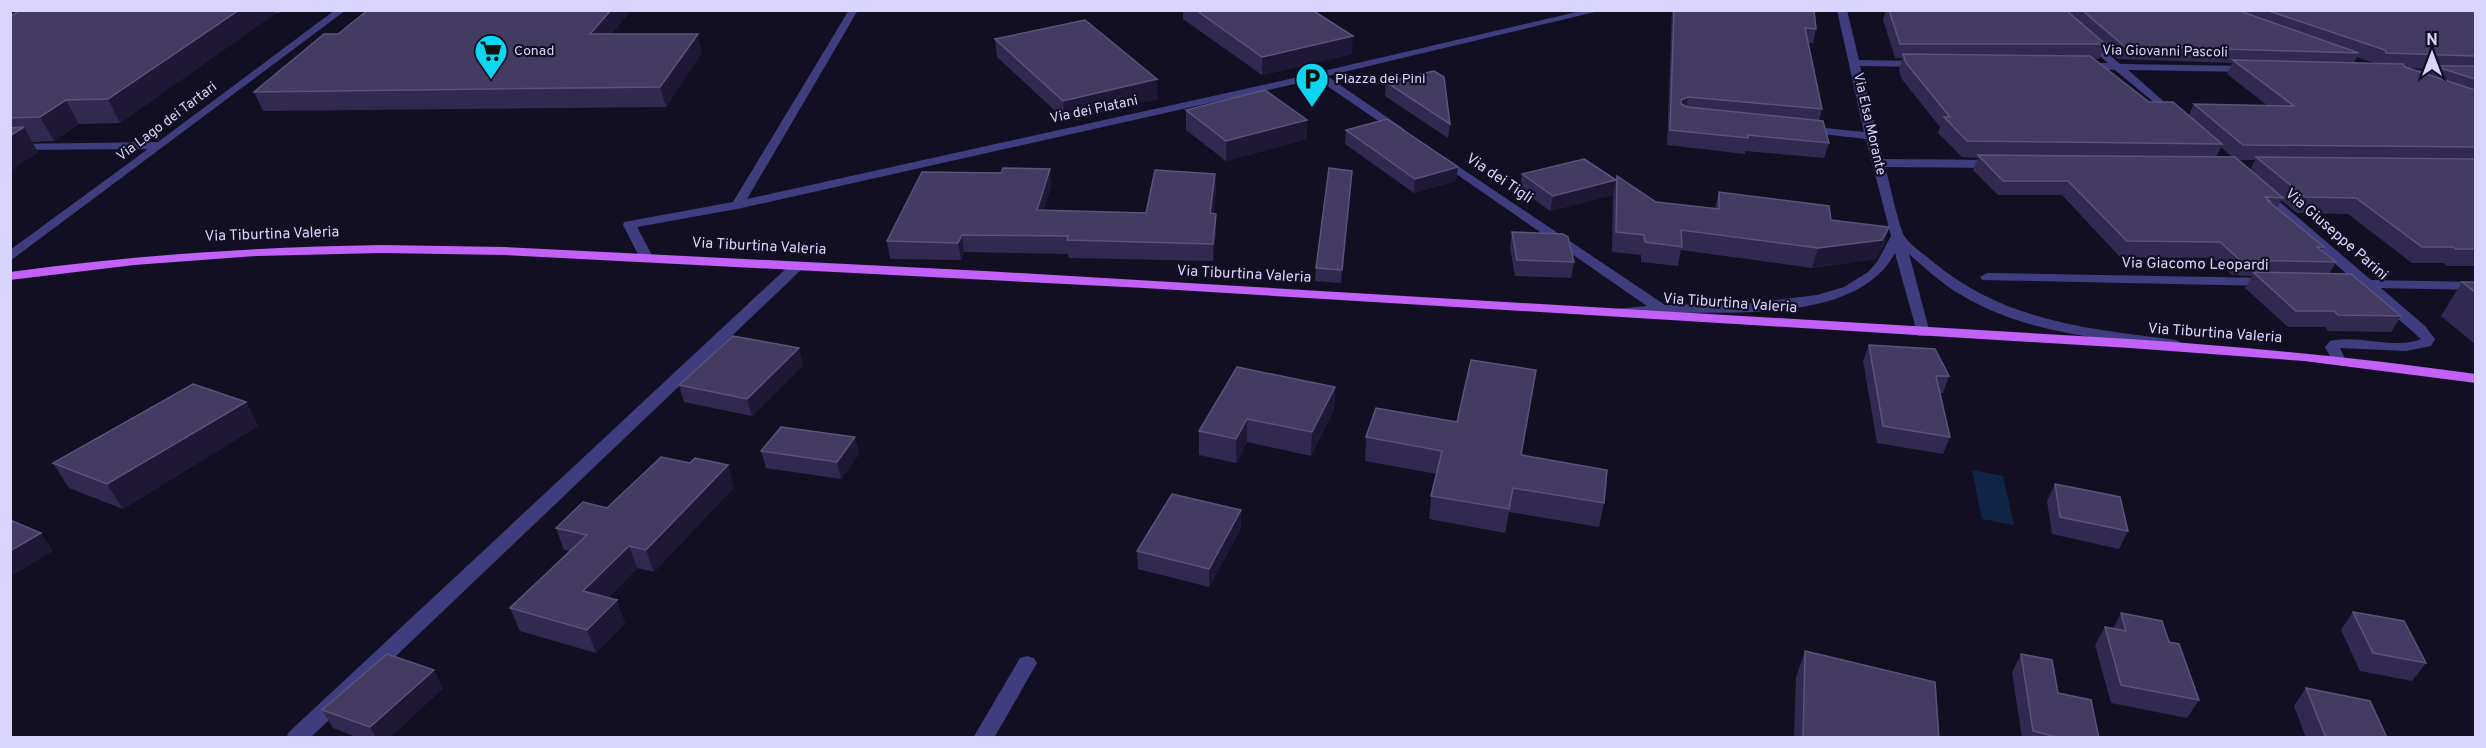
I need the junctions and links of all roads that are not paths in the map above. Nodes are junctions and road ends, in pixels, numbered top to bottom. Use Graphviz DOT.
graph roads {
  1 [pos="342,10"];
  2 [pos="854,10"];
  3 [pos="1599,10"];
  4 [pos="1842,10"];
  5 [pos="2077,31"];
  6 [pos="1854,63"];
  7 [pos="1938,64"];
  8 [pos="2069,66"];
  9 [pos="2117,66"];
  10 [pos="2258,69"];
  11 [pos="2475,75"];
  12 [pos="1320,76"];
  13 [pos="2420,84"];
  14 [pos="1790,128"];
  15 [pos="2187,128"];
  16 [pos="1408,136"];
  17 [pos="1871,136"];
  18 [pos="160,146"];
  19 [pos="10,147"];
  20 [pos="1426,149"];
  21 [pos="1878,163"];
  22 [pos="2007,164"];
  23 [pos="2249,182"];
  24 [pos="737,205"];
  25 [pos="1897,237"];
  26 [pos="10,257"];
  27 [pos="646,257"];
  28 [pos="797,266"];
  29 [pos="10,276"];
  30 [pos="1987,277"];
  31 [pos="2283,283"];
  32 [pos="2343,284"];
  33 [pos="2366,285"];
  34 [pos="2475,286"];
  35 [pos="1660,308"];
  36 [pos="1612,313"];
  37 [pos="1923,333"];
  38 [pos="2230,351"];
  39 [pos="2339,361"];
  40 [pos="2475,379"];
  41 [pos="1027,663"];
  42 [pos="296,738"];
  43 [pos="982,738"];
  1 -- 18 [label="street, Via Lago dei Tartari"];
  2 -- 24 [label="street"];
  3 -- 12 [label="street, Via dei Platani"];
  4 -- 6 [label="street, Via Elsa Morante"];
  5 -- 9 [label="street"];
  6 -- 7 [label="street"];
  6 -- 17 [label="street, Via Elsa Morante"];
  8 -- 9 [label="street, Via Giovanni Pascoli"];
  9 -- 10 [label="street, Via Giovanni Pascoli"];
  9 -- 15 [label="street"];
  11 -- 13 [label="street"];
  12 -- 16 [label="street"];
  12 -- 24 [label="street, Via dei Platani"];
  14 -- 17 [label="street"];
  17 -- 21 [label="street, Via Elsa Morante"];
  18 -- 19 [label="street"];
  18 -- 26 [label="street, Via Lago dei Tartari"];
  20 -- 35 [label="street, Via dei Tigli"];
  21 -- 22 [label="street"];
  21 -- 25 [label="street, Via Elsa Morante"];
  23 -- 33 [label="street, Via Giuseppe Parini"];
  24 -- 27 [label="street, Via dei Platani"];
  25 -- 35 [label="street"];
  25 -- 37 [label="street, Via Elsa Morante"];
  25 -- 38 [label="street"];
  27 -- 28 [label="main road, Via Tiburtina Valeria"];
  27 -- 29 [label="main road, Via Tiburtina Valeria"];
  28 -- 36 [label="main road, Via Tiburtina Valeria"];
  28 -- 42 [label="street"];
  30 -- 31 [label="street, Via Giacomo Leopardi"];
  32 -- 33 [label="street"];
  33 -- 34 [label="street"];
  33 -- 39 [label="street, Via Giuseppe Parini"];
  35 -- 36 [label="street"];
  36 -- 37 [label="main road, Via Tiburtina Valeria"];
  37 -- 38 [label="main road, Via Tiburtina Valeria"];
  38 -- 39 [label="main road, Via Tiburtina Valeria"];
  39 -- 40 [label="main road, Via Tiburtina Valeria"];
  41 -- 43 [label="street"];
}
